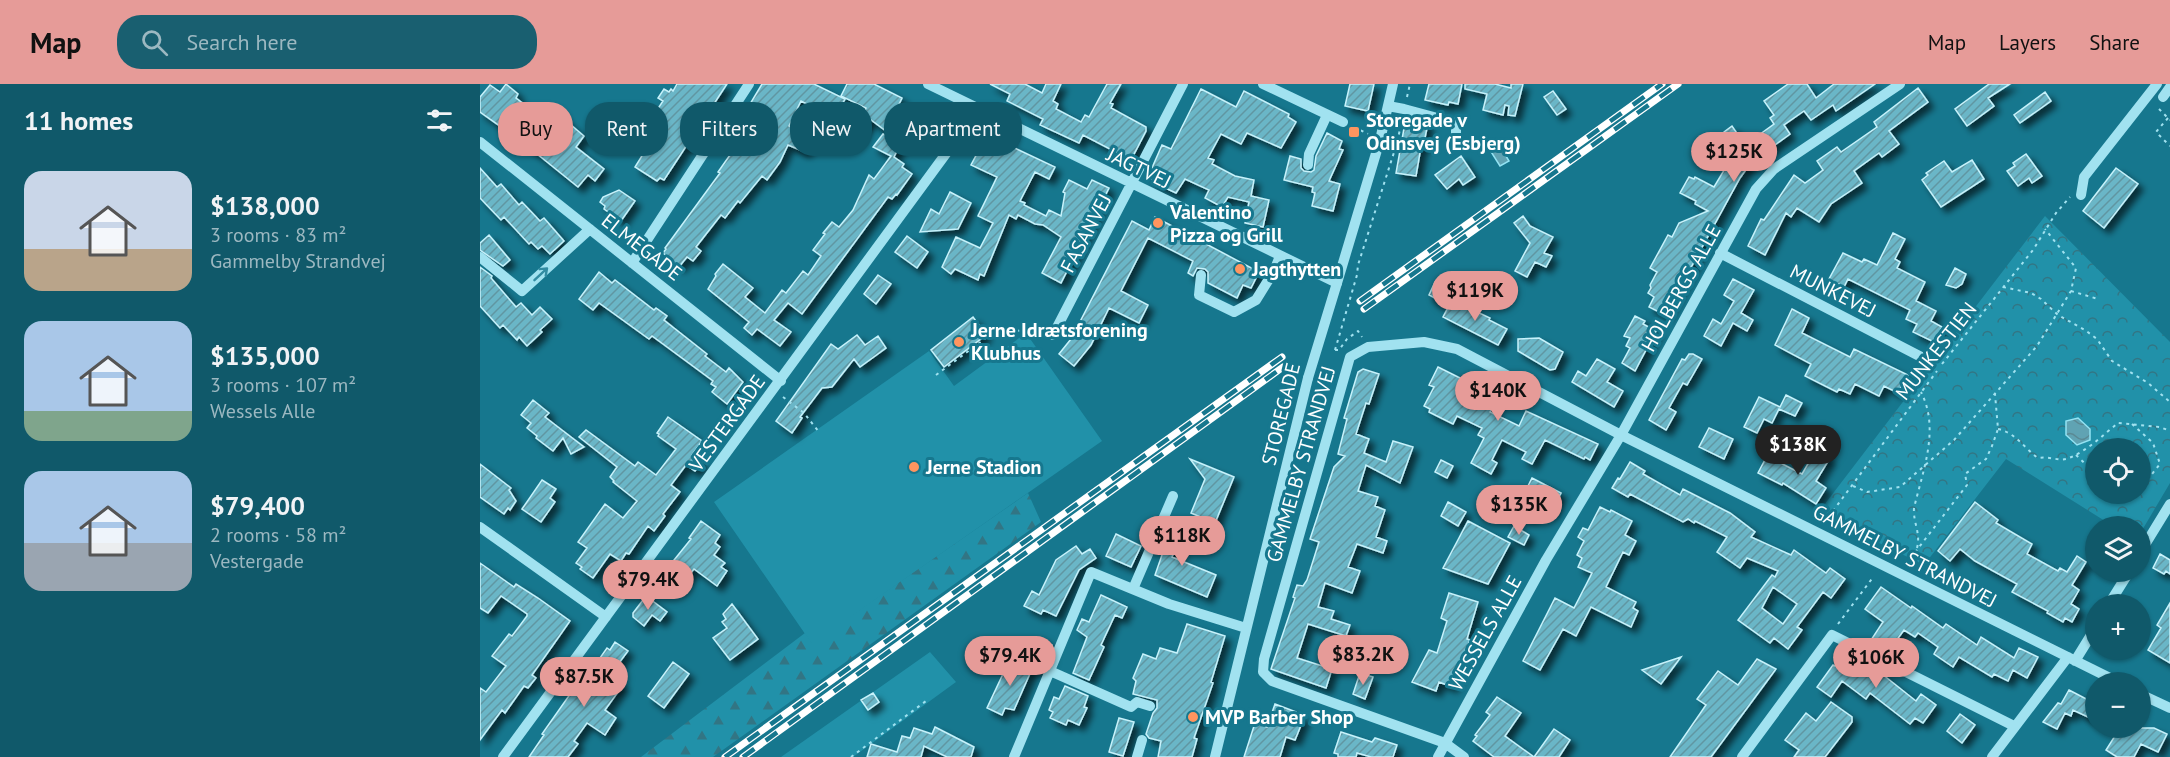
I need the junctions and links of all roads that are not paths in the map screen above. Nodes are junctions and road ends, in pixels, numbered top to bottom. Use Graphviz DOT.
graph roads {
  1 [pos="749,84"];
  2 [pos="927,84"];
  3 [pos="1183,84"];
  4 [pos="1263,84"];
  5 [pos="1392,84"];
  6 [pos="1900,84"];
  7 [pos="2157,84"];
  8 [pos="2170,87"];
  9 [pos="2163,98"];
  10 [pos="962,102"];
  11 [pos="1388,106"];
  12 [pos="1328,115"];
  13 [pos="1343,122"];
  14 [pos="1022,131"];
  15 [pos="1456,136"];
  16 [pos="480,142"];
  17 [pos="945,156"];
  18 [pos="1308,165"];
  19 [pos="1132,185"];
  20 [pos="2081,195"];
  21 [pos="590,229"];
  22 [pos="1720,254"];
  23 [pos="1280,256"];
  24 [pos="480,257"];
  25 [pos="632,263"];
  26 [pos="1201,275"];
  27 [pos="1337,283"];
  28 [pos="1053,335"];
  29 [pos="1929,362"];
  30 [pos="781,381"];
  31 [pos="1621,435"];
  32 [pos="1173,496"];
  33 [pos="2170,504"];
  34 [pos="480,527"];
  35 [pos="2151,535"];
  36 [pos="1133,589"];
  37 [pos="606,616"];
  38 [pos="1246,628"];
  39 [pos="2085,641"];
  40 [pos="2071,659"];
  41 [pos="1050,671"];
  42 [pos="2098,672"];
  43 [pos="2151,699"];
  44 [pos="1150,706"];
  45 [pos="2170,708"];
  46 [pos="2014,726"];
  47 [pos="1142,740"];
  48 [pos="1445,743"];
  49 [pos="503,757"];
  50 [pos="1014,757"];
  51 [pos="1137,757"];
  52 [pos="1215,757"];
  53 [pos="1438,757"];
  54 [pos="1464,757"];
  55 [pos="1742,757"];
  56 [pos="1992,757"];
  1 -- 25 [label="street"];
  2 -- 10 [label="street, JAGTVEJ"];
  3 -- 19 [label="street, FASANVEJ"];
  4 -- 12 [label="street"];
  5 -- 11 [label="street, STOREGADE"];
  6 -- 22 [label="street, HOLBERGS ALLE"];
  7 -- 20 [label="street"];
  8 -- 9 [label="street"];
  11 -- 15 [label="street"];
  11 -- 27 [label="street, STOREGADE"];
  12 -- 13 [label="street"];
  12 -- 18 [label="street"];
  14 -- 19 [label="street, JAGTVEJ"];
  16 -- 21 [label="street, ELMEGADE"];
  17 -- 30 [label="street, VESTERGADE"];
  19 -- 23 [label="street, JAGTVEJ"];
  19 -- 28 [label="street, FASANVEJ"];
  24 -- 21 [label="street, one-way"];
  21 -- 25 [label="street, ELMEGADE"];
  22 -- 29 [label="street, MUNKEVEJ"];
  22 -- 31 [label="street, HOLBERGS ALLE"];
  23 -- 26 [label="street"];
  23 -- 27 [label="street, JAGTVEJ"];
  25 -- 30 [label="street, ELMEGADE"];
  27 -- 38 [label="street, STOREGADE, bridge"];
  30 -- 37 [label="street, VESTERGADE"];
  31 -- 40 [label="street, GAMMELBY STRANDVEJ"];
  31 -- 48 [label="street, WESSELS ALLE"];
  31 -- 48 [label="street, GAMMELBY STRANDVEJ"];
  32 -- 36 [label="street"];
  33 -- 35 [label="street"];
  34 -- 37 [label="street"];
  36 -- 38 [label="street"];
  36 -- 41 [label="street"];
  37 -- 49 [label="street, VESTERGADE"];
  38 -- 52 [label="street, STOREGADE"];
  39 -- 40 [label="street"];
  40 -- 42 [label="street, GAMMELBY STRANDVEJ"];
  40 -- 46 [label="street"];
  41 -- 44 [label="street"];
  41 -- 50 [label="street"];
  43 -- 45 [label="street"];
  46 -- 55 [label="street"];
  46 -- 56 [label="street"];
  47 -- 51 [label="street"];
  48 -- 53 [label="street, WESSELS ALLE"];
  48 -- 54 [label="street"];
}
